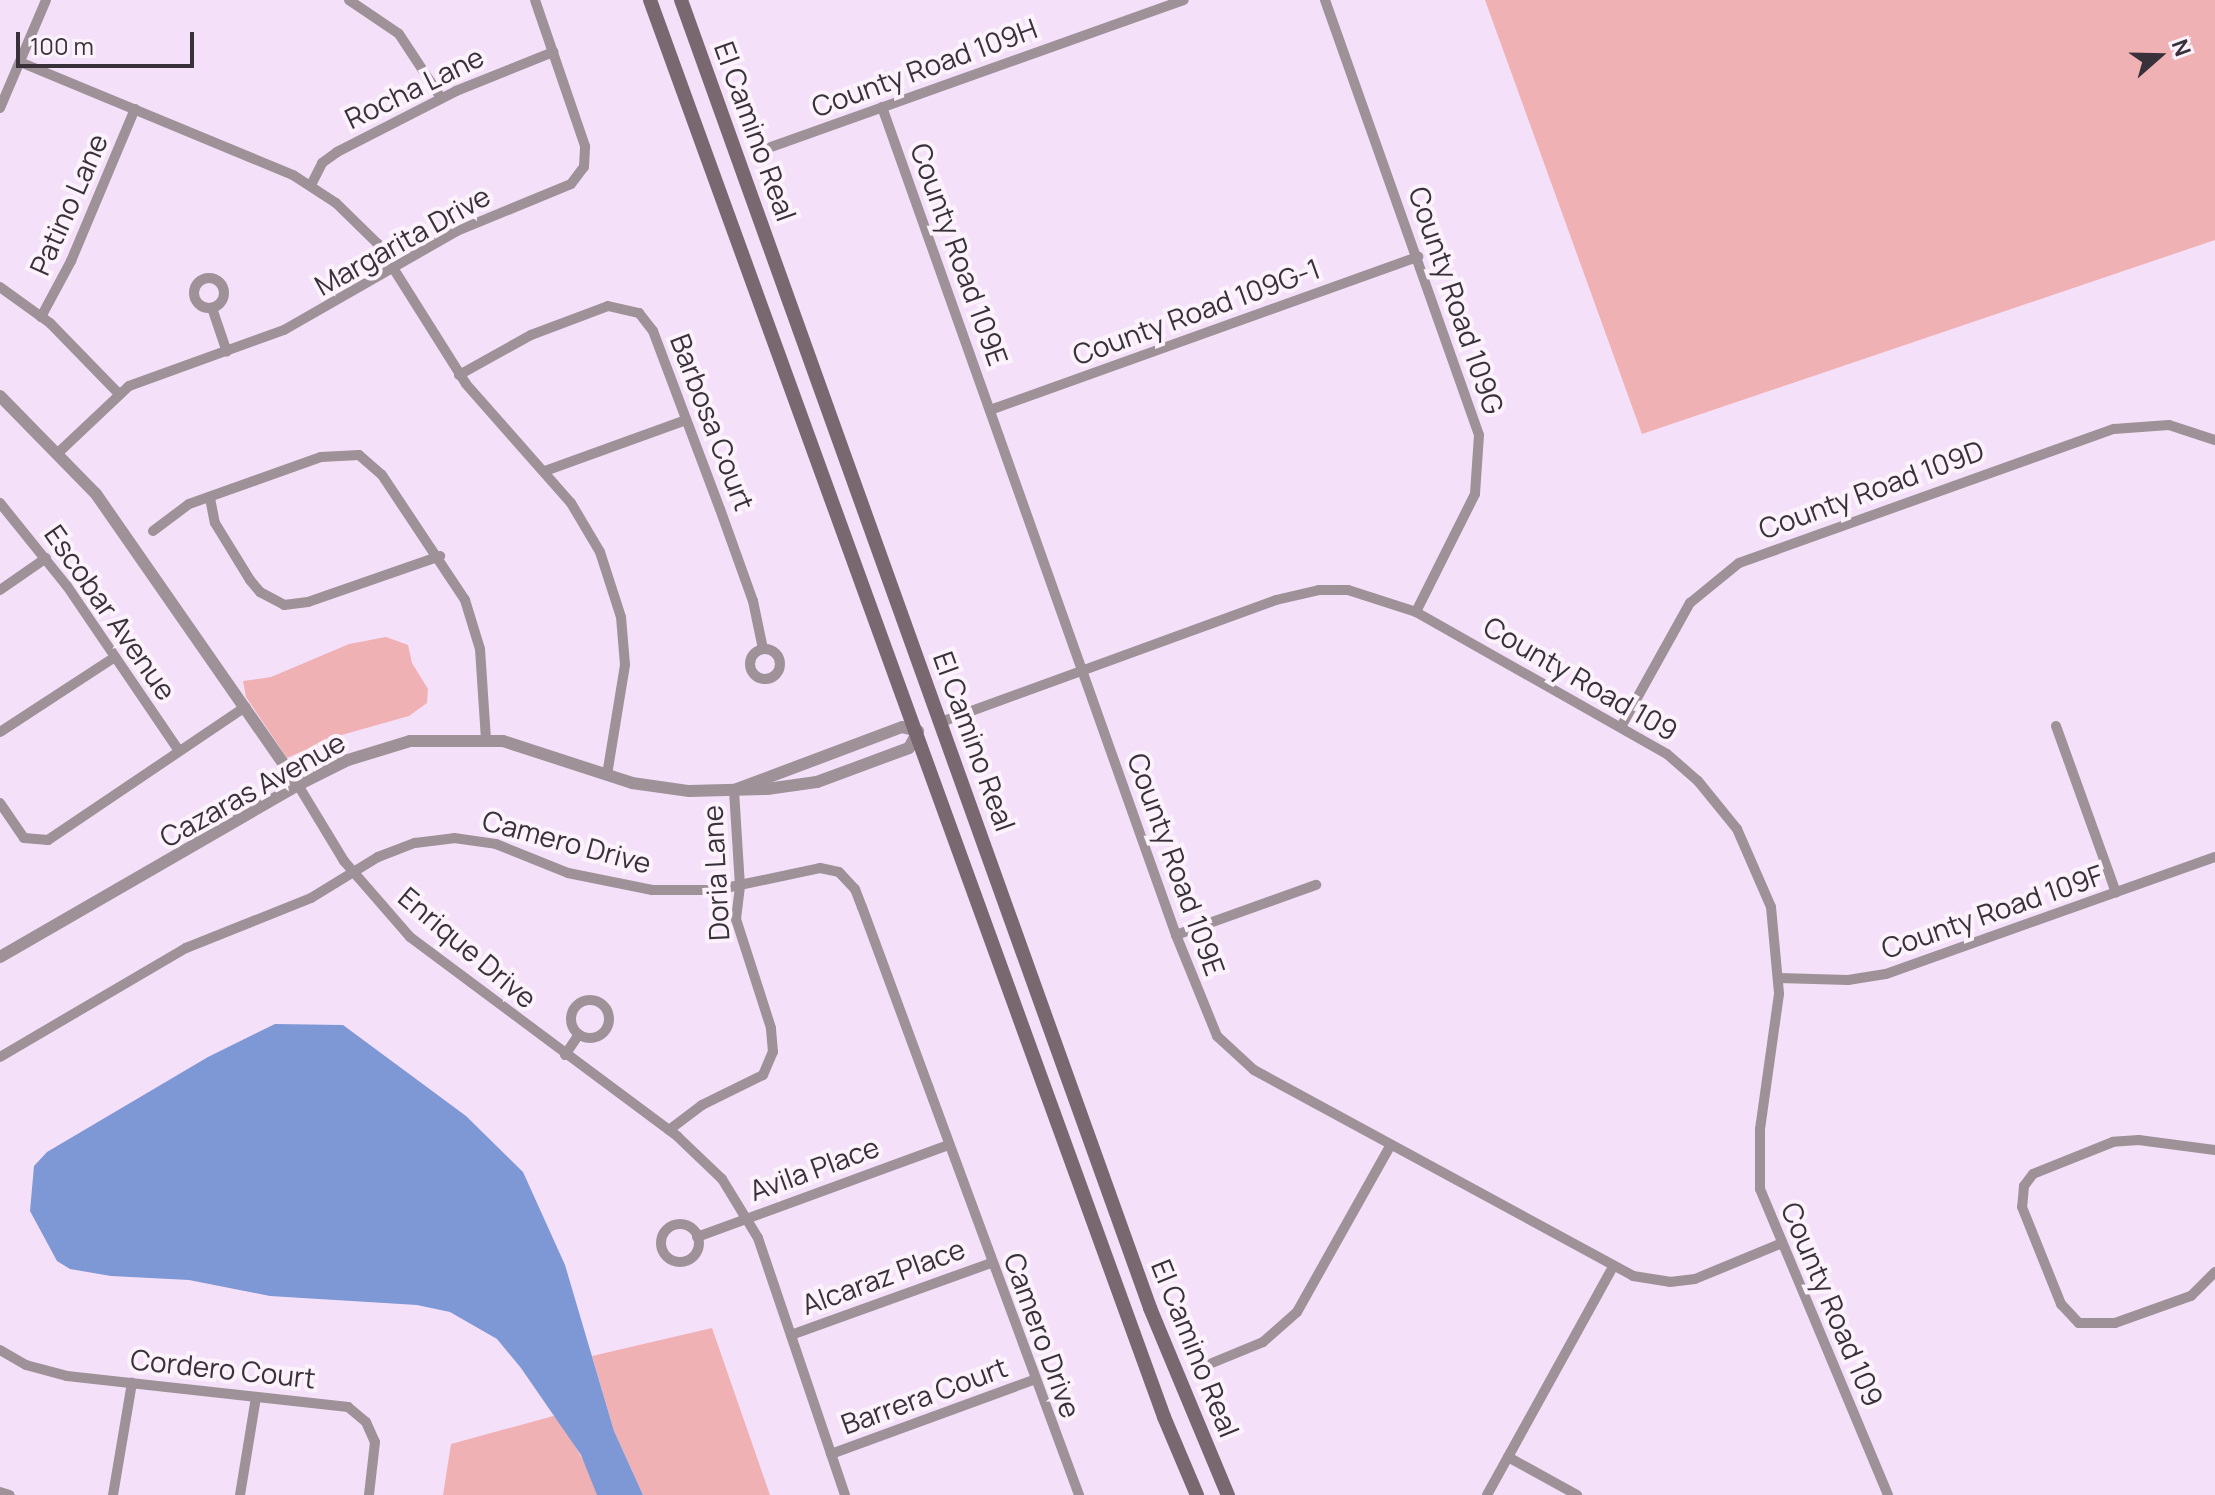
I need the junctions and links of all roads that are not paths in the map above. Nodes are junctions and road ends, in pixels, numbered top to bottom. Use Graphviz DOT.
graph roads {
  1 [pos="46,0"];
  2 [pos="349,0"];
  3 [pos="535,0"];
  4 [pos="650,0"];
  5 [pos="681,0"];
  6 [pos="1184,0"];
  7 [pos="1325,0"];
  8 [pos="553,52"];
  9 [pos="20,62"];
  10 [pos="441,98"];
  11 [pos="882,107"];
  12 [pos="0,108"];
  13 [pos="135,109"];
  14 [pos="771,147"];
  15 [pos="311,185"];
  16 [pos="1418,257"];
  17 [pos="394,268"];
  18 [pos="0,287"];
  19 [pos="212,308"];
  20 [pos="41,317"];
  21 [pos="227,352"];
  22 [pos="459,375"];
  23 [pos="118,393"];
  24 [pos="0,396"];
  25 [pos="990,410"];
  26 [pos="686,420"];
  27 [pos="2215,440"];
  28 [pos="59,452"];
  29 [pos="545,471"];
  30 [pos="210,498"];
  31 [pos="0,503"];
  32 [pos="153,531"];
  33 [pos="440,556"];
  34 [pos="46,558"];
  35 [pos="0,590"];
  36 [pos="1416,612"];
  37 [pos="763,649"];
  38 [pos="115,657"];
  39 [pos="1082,669"];
  40 [pos="245,707"];
  41 [pos="941,722"];
  42 [pos="1622,725"];
  43 [pos="2056,726"];
  44 [pos="918,731"];
  45 [pos="0,732"];
  46 [pos="486,739"];
  47 [pos="179,751"];
  48 [pos="607,775"];
  49 [pos="298,785"];
  50 [pos="734,790"];
  51 [pos="0,803"];
  52 [pos="2215,857"];
  53 [pos="352,872"];
  54 [pos="1316,885"];
  55 [pos="740,886"];
  56 [pos="2116,893"];
  57 [pos="1176,935"];
  58 [pos="0,957"];
  59 [pos="1779,978"];
  60 [pos="579,1034"];
  61 [pos="565,1055"];
  62 [pos="0,1057"];
  63 [pos="669,1130"];
  64 [pos="948,1145"];
  65 [pos="1390,1146"];
  66 [pos="2215,1150"];
  67 [pos="748,1218"];
  68 [pos="697,1237"];
  69 [pos="1780,1244"];
  70 [pos="991,1263"];
  71 [pos="1613,1267"];
  72 [pos="2215,1272"];
  73 [pos="791,1335"];
  74 [pos="0,1350"];
  75 [pos="1212,1363"];
  76 [pos="1033,1380"];
  77 [pos="132,1383"];
  78 [pos="256,1397"];
  79 [pos="831,1454"];
  80 [pos="1508,1457"];
  81 [pos="0,1492"];
  82 [pos="10,1495"];
  83 [pos="113,1495"];
  84 [pos="240,1495"];
  85 [pos="369,1495"];
  86 [pos="845,1495"];
  87 [pos="1077,1495"];
  88 [pos="1197,1495"];
  89 [pos="1228,1495"];
  90 [pos="1487,1495"];
  91 [pos="1577,1495"];
  92 [pos="1888,1495"];
  1 -- 9 [label="street"];
  2 -- 10 [label="street"];
  3 -- 8 [label="street, Margarita Drive"];
  4 -- 44 [label="main road, El Camino Real"];
  5 -- 41 [label="main road, El Camino Real"];
  6 -- 11 [label="street, County Road 109H"];
  7 -- 16 [label="street, County Road 109G"];
  8 -- 10 [label="street, Rocha Lane"];
  8 -- 17 [label="street, Margarita Drive"];
  9 -- 12 [label="street"];
  9 -- 13 [label="street"];
  10 -- 15 [label="street, Rocha Lane"];
  11 -- 14 [label="street, County Road 109H"];
  11 -- 25 [label="street, County Road 109E"];
  13 -- 15 [label="street"];
  13 -- 20 [label="street, Patino Lane"];
  15 -- 17 [label="street"];
  16 -- 25 [label="street, County Road 109G-1"];
  16 -- 36 [label="street, County Road 109G"];
  17 -- 21 [label="street, Margarita Drive"];
  17 -- 22 [label="street"];
  18 -- 20 [label="street"];
  19 -- 21 [label="street"];
  20 -- 23 [label="street"];
  21 -- 23 [label="street, Margarita Drive"];
  22 -- 26 [label="street, Barbosa Court"];
  22 -- 29 [label="street"];
  23 -- 28 [label="street, Margarita Drive"];
  24 -- 28 [label="street, Enrique Drive"];
  25 -- 39 [label="street, County Road 109E"];
  26 -- 29 [label="street"];
  26 -- 37 [label="street, Barbosa Court"];
  27 -- 42 [label="street, County Road 109D"];
  28 -- 40 [label="street, Enrique Drive"];
  29 -- 48 [label="street"];
  30 -- 32 [label="street"];
  30 -- 33 [label="street"];
  30 -- 33 [label="street"];
  31 -- 34 [label="street, Escobar Avenue"];
  33 -- 46 [label="street"];
  34 -- 35 [label="street"];
  34 -- 38 [label="street, Escobar Avenue"];
  36 -- 39 [label="street, County Road 109"];
  36 -- 42 [label="street, County Road 109"];
  38 -- 45 [label="street"];
  38 -- 47 [label="street, Escobar Avenue"];
  39 -- 41 [label="street, County Road 109"];
  39 -- 57 [label="street, County Road 109E"];
  40 -- 47 [label="street"];
  40 -- 49 [label="street, Enrique Drive"];
  41 -- 44 [label="main road"];
  41 -- 89 [label="main road, El Camino Real"];
  42 -- 59 [label="street, County Road 109"];
  43 -- 56 [label="street"];
  44 -- 50 [label="street, Cazaras Avenue"];
  44 -- 50 [label="street, Cazaras Avenue"];
  44 -- 88 [label="main road, El Camino Real"];
  46 -- 48 [label="street, Cazaras Avenue"];
  46 -- 49 [label="street, Cazaras Avenue"];
  47 -- 51 [label="street"];
  48 -- 50 [label="street, Cazaras Avenue"];
  49 -- 53 [label="street, Enrique Drive"];
  49 -- 58 [label="street, Cazaras Avenue"];
  50 -- 55 [label="street, Doria Lane"];
  52 -- 56 [label="street, County Road 109F"];
  53 -- 55 [label="street, Camero Drive"];
  53 -- 61 [label="street, Enrique Drive"];
  53 -- 62 [label="street, Camero Drive"];
  54 -- 57 [label="street"];
  55 -- 63 [label="street, Doria Lane"];
  55 -- 64 [label="street, Camero Drive"];
  56 -- 59 [label="street, County Road 109F"];
  57 -- 65 [label="street, County Road 109E"];
  59 -- 69 [label="street, County Road 109"];
  60 -- 61 [label="street"];
  61 -- 63 [label="street, Enrique Drive"];
  63 -- 67 [label="street, Enrique Drive"];
  64 -- 67 [label="street, Avila Place"];
  64 -- 70 [label="street, Camero Drive"];
  65 -- 71 [label="street, County Road 109E"];
  65 -- 75 [label="street"];
  66 -- 72 [label="street"];
  67 -- 68 [label="street, Avila Place"];
  67 -- 73 [label="street, Enrique Drive"];
  69 -- 71 [label="street, County Road 109E"];
  69 -- 92 [label="street, County Road 109"];
  70 -- 73 [label="street, Alcaraz Place"];
  70 -- 76 [label="street, Camero Drive"];
  71 -- 80 [label="street"];
  73 -- 79 [label="street, Enrique Drive"];
  74 -- 77 [label="street, Cordero Court"];
  76 -- 79 [label="street, Barrera Court"];
  76 -- 87 [label="street, Camero Drive"];
  77 -- 78 [label="street, Cordero Court"];
  77 -- 83 [label="street"];
  78 -- 84 [label="street"];
  78 -- 85 [label="street, Cordero Court"];
  79 -- 86 [label="street, Enrique Drive"];
  80 -- 90 [label="street"];
  80 -- 91 [label="street"];
  81 -- 82 [label="street"];
}
